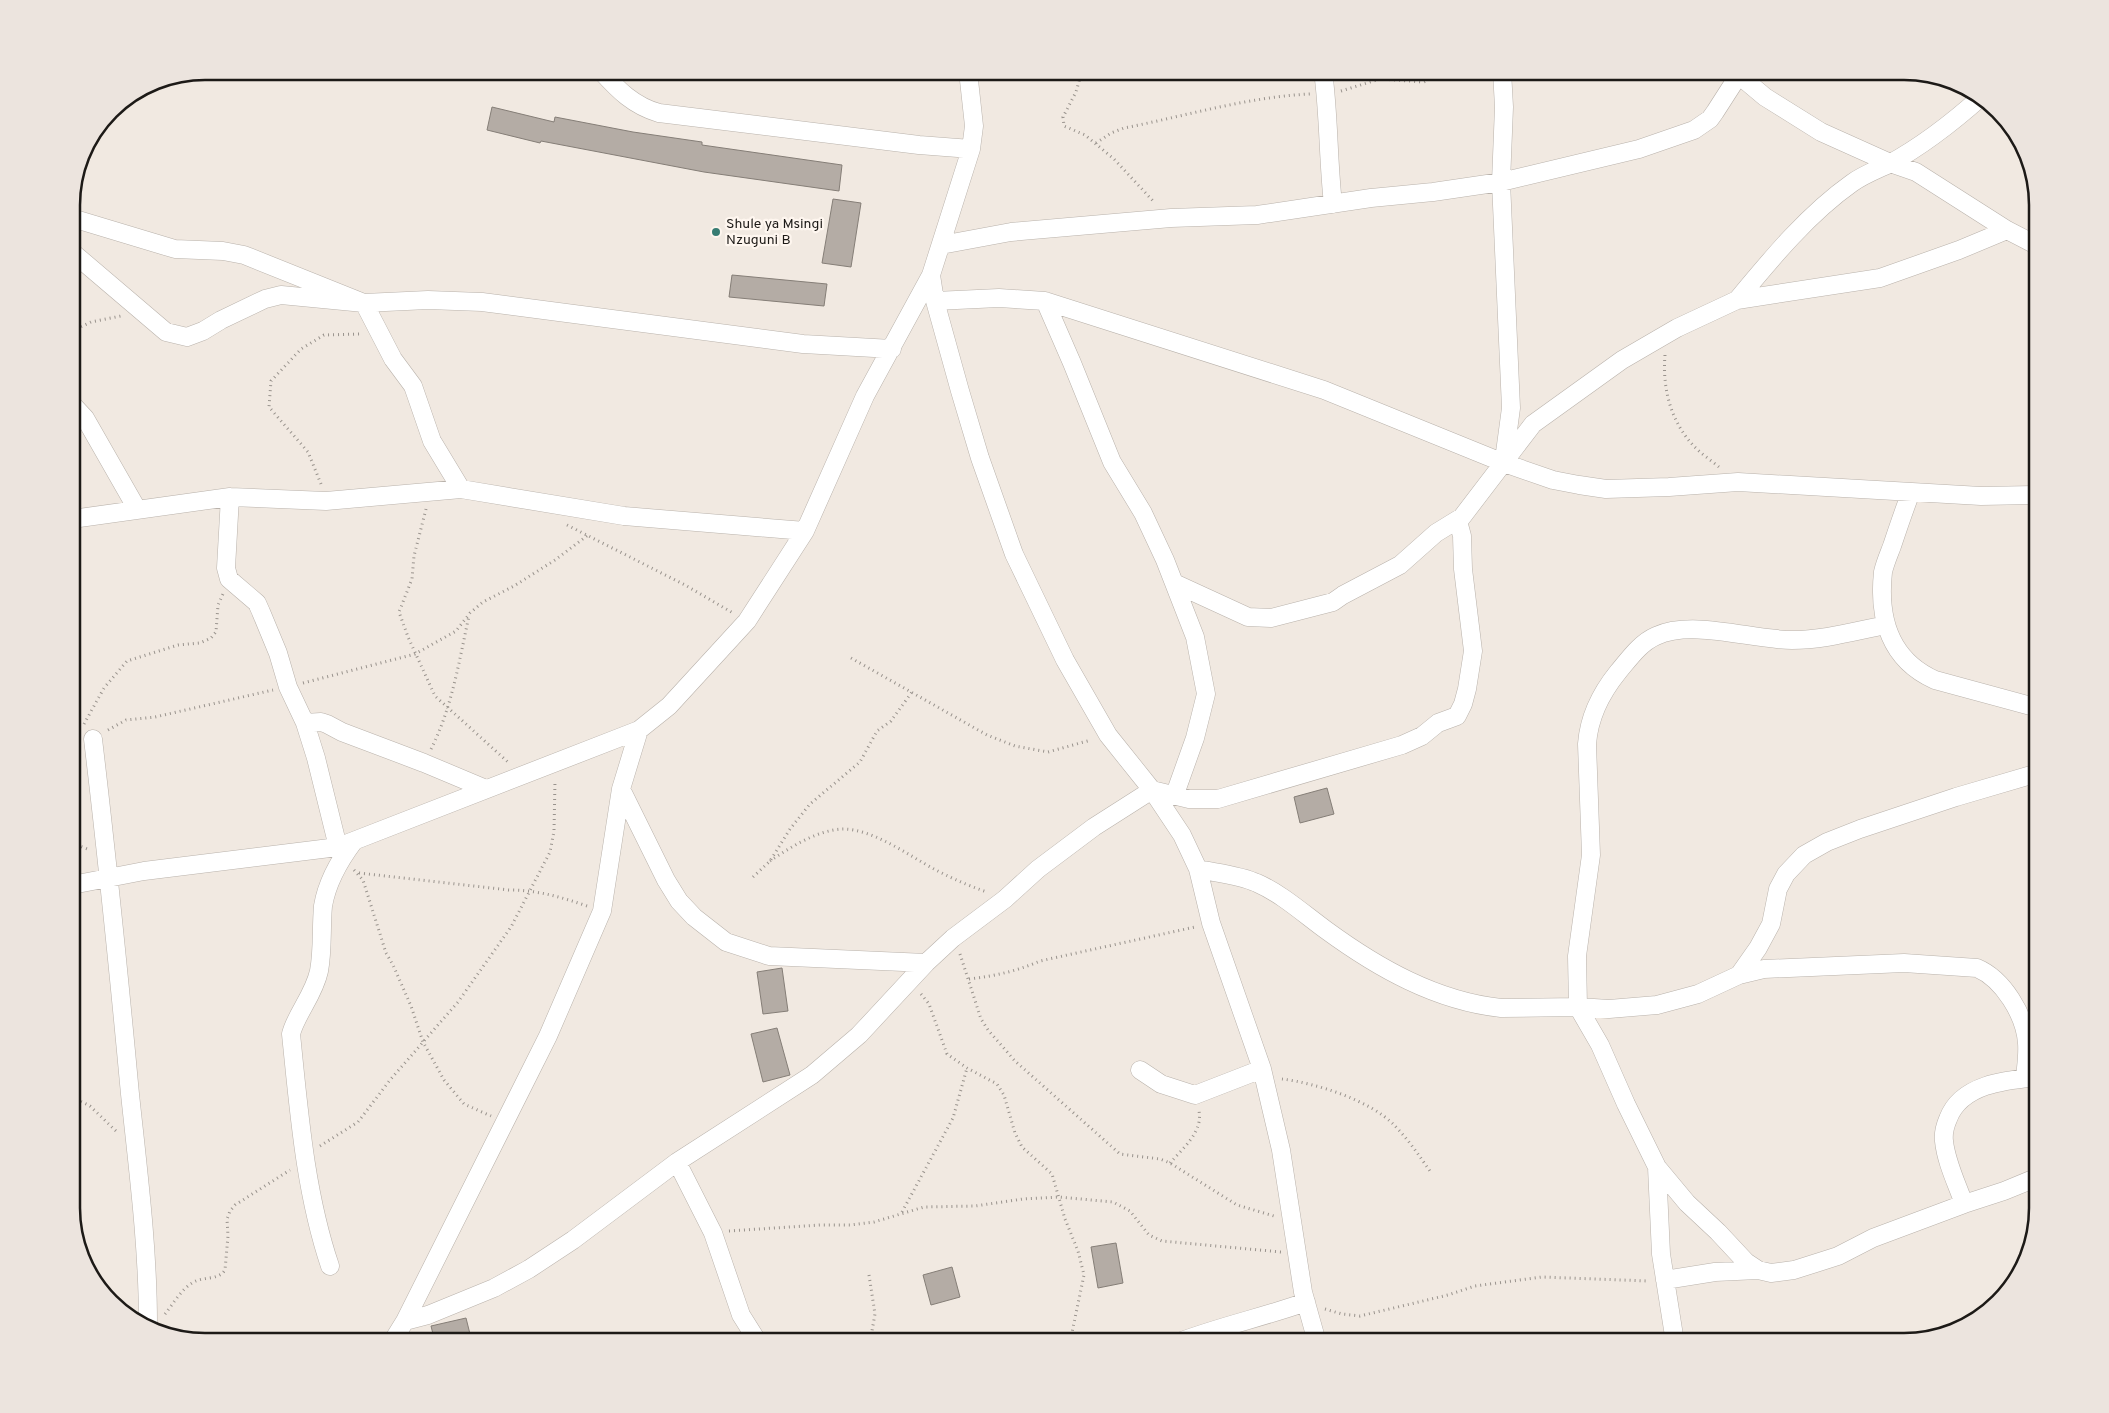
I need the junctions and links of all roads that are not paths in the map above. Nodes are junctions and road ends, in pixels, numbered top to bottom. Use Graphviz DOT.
graph roads {
  1 [pos="610,80"];
  2 [pos="969,80"];
  3 [pos="1324,80"];
  4 [pos="1502,80"];
  5 [pos="1732,80"];
  6 [pos="1745,80"];
  7 [pos="1975,102"];
  8 [pos="971,149"];
  9 [pos="1890,163"];
  10 [pos="1501,182"];
  11 [pos="1333,204"];
  12 [pos="80,220"];
  13 [pos="2007,230"];
  14 [pos="2029,241"];
  15 [pos="941,245"];
  16 [pos="80,259"];
  17 [pos="931,275"];
  18 [pos="935,300"];
  19 [pos="1737,300"];
  20 [pos="1045,302"];
  21 [pos="364,303"];
  22 [pos="892,349"];
  23 [pos="80,413"];
  24 [pos="1504,463"];
  25 [pos="461,489"];
  26 [pos="1911,492"];
  27 [pos="2029,495"];
  28 [pos="230,497"];
  29 [pos="137,509"];
  30 [pos="80,518"];
  31 [pos="1458,521"];
  32 [pos="805,531"];
  33 [pos="1174,583"];
  34 [pos="1886,625"];
  35 [pos="2029,705"];
  36 [pos="305,723"];
  37 [pos="639,730"];
  38 [pos="88,732"];
  39 [pos="2029,776"];
  40 [pos="486,789"];
  41 [pos="621,789"];
  42 [pos="1152,790"];
  43 [pos="1175,794"];
  44 [pos="344,850"];
  45 [pos="1198,869"];
  46 [pos="109,877"];
  47 [pos="80,883"];
  48 [pos="926,963"];
  49 [pos="1740,975"];
  50 [pos="1578,1007"];
  51 [pos="2029,1060"];
  52 [pos="1140,1070"];
  53 [pos="1263,1073"];
  54 [pos="2029,1077"];
  55 [pos="677,1162"];
  56 [pos="1657,1167"];
  57 [pos="2029,1181"];
  58 [pos="1964,1204"];
  59 [pos="330,1266"];
  60 [pos="1758,1270"];
  61 [pos="1665,1280"];
  62 [pos="1306,1302"];
  63 [pos="405,1321"];
  64 [pos="155,1322"];
  65 [pos="398,1333"];
  66 [pos="752,1333"];
  67 [pos="1202,1333"];
  68 [pos="1315,1333"];
  69 [pos="1674,1333"];
  1 -- 8 [label="street"];
  2 -- 8 [label="street"];
  3 -- 11 [label="street"];
  4 -- 10 [label="street"];
  5 -- 10 [label="street"];
  6 -- 9 [label="street"];
  7 -- 9 [label="street"];
  8 -- 15 [label="street"];
  9 -- 13 [label="street"];
  9 -- 19 [label="street"];
  10 -- 11 [label="street"];
  10 -- 24 [label="street"];
  11 -- 15 [label="street"];
  12 -- 21 [label="street"];
  13 -- 14 [label="street"];
  13 -- 19 [label="street"];
  15 -- 17 [label="street"];
  16 -- 21 [label="street"];
  17 -- 18 [label="street"];
  17 -- 22 [label="street"];
  18 -- 20 [label="street"];
  18 -- 42 [label="street"];
  19 -- 24 [label="street"];
  20 -- 24 [label="street"];
  20 -- 33 [label="street"];
  21 -- 22 [label="street"];
  21 -- 25 [label="street"];
  22 -- 32 [label="street"];
  23 -- 29 [label="street"];
  24 -- 26 [label="street"];
  24 -- 31 [label="street"];
  25 -- 28 [label="street"];
  25 -- 32 [label="street"];
  26 -- 27 [label="street"];
  26 -- 34 [label="street"];
  28 -- 29 [label="street"];
  28 -- 36 [label="street"];
  29 -- 30 [label="street"];
  31 -- 33 [label="street"];
  31 -- 43 [label="street"];
  32 -- 37 [label="street"];
  33 -- 43 [label="street"];
  34 -- 35 [label="street"];
  34 -- 50 [label="street"];
  36 -- 40 [label="street"];
  36 -- 44 [label="street"];
  37 -- 40 [label="street"];
  37 -- 41 [label="street"];
  38 -- 46 [label="street"];
  39 -- 49 [label="street"];
  40 -- 44 [label="street"];
  41 -- 48 [label="street"];
  41 -- 63 [label="street"];
  42 -- 43 [label="street"];
  42 -- 45 [label="street"];
  42 -- 48 [label="street"];
  44 -- 46 [label="street"];
  44 -- 59 [label="street"];
  45 -- 50 [label="street"];
  45 -- 53 [label="street"];
  46 -- 47 [label="street"];
  46 -- 64 [label="street"];
  48 -- 55 [label="street"];
  49 -- 50 [label="street"];
  49 -- 51 [label="street"];
  50 -- 56 [label="street"];
  52 -- 53 [label="street"];
  53 -- 62 [label="street"];
  54 -- 58 [label="street"];
  55 -- 63 [label="street"];
  55 -- 66 [label="street"];
  56 -- 60 [label="street"];
  56 -- 61 [label="street"];
  57 -- 58 [label="street"];
  58 -- 60 [label="street"];
  60 -- 61 [label="street"];
  61 -- 69 [label="street"];
  62 -- 67 [label="street"];
  62 -- 68 [label="street"];
  63 -- 65 [label="street"];
}
